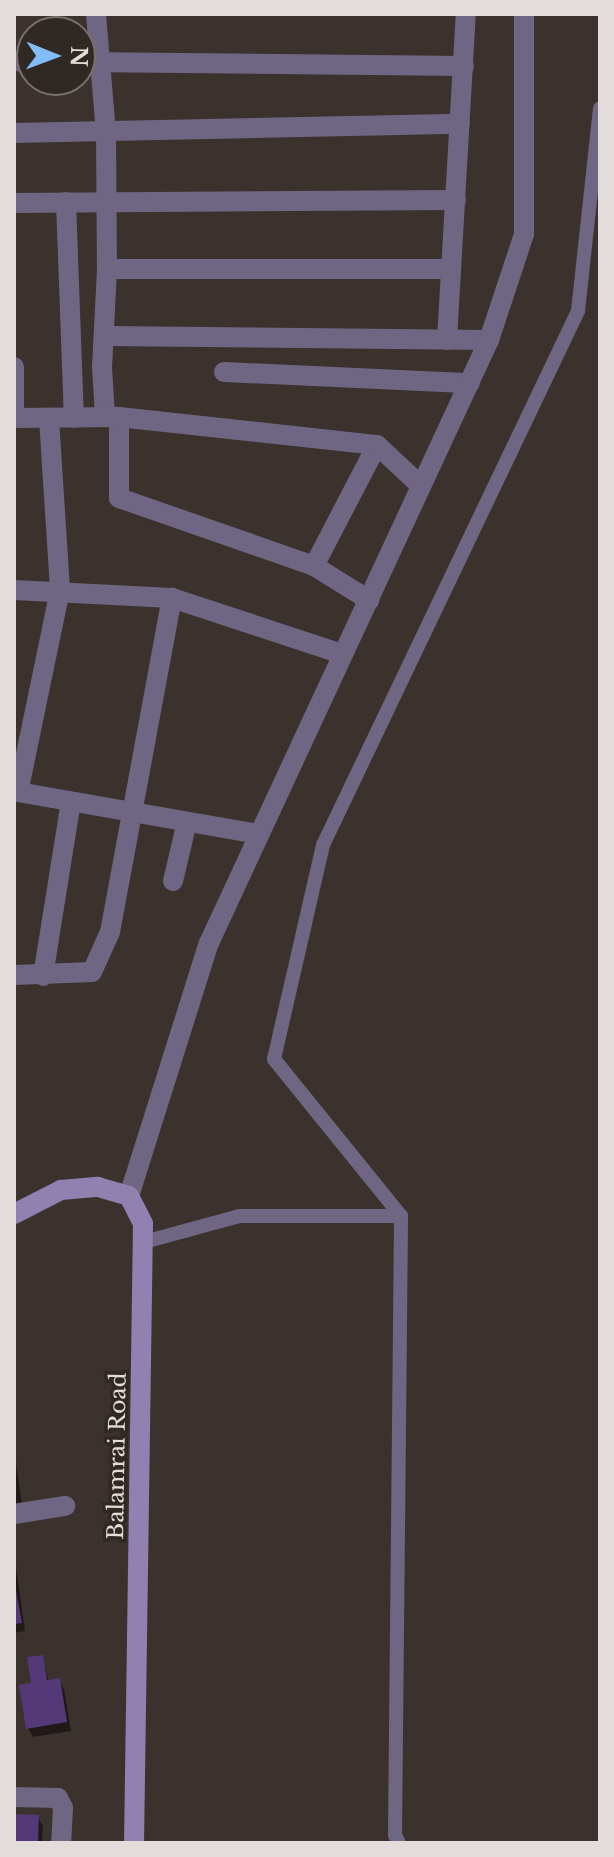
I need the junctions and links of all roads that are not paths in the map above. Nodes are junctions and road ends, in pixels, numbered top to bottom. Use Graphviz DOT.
graph roads {
  1 [pos="466,14"];
  2 [pos="524,14"];
  3 [pos="96,62"];
  4 [pos="464,66"];
  5 [pos="96,91"];
  6 [pos="600,108"];
  7 [pos="460,124"];
  8 [pos="14,133"];
  9 [pos="106,133"];
  10 [pos="456,200"];
  11 [pos="66,202"];
  12 [pos="105,202"];
  13 [pos="14,203"];
  14 [pos="107,269"];
  15 [pos="451,269"];
  16 [pos="104,336"];
  17 [pos="447,340"];
  18 [pos="489,340"];
  19 [pos="14,367"];
  20 [pos="224,372"];
  21 [pos="470,383"];
  22 [pos="14,417"];
  23 [pos="119,417"];
  24 [pos="74,418"];
  25 [pos="49,419"];
  26 [pos="377,445"];
  27 [pos="421,486"];
  28 [pos="314,566"];
  29 [pos="14,590"];
  30 [pos="60,590"];
  31 [pos="172,598"];
  32 [pos="369,600"];
  33 [pos="342,654"];
  34 [pos="16,802"];
  35 [pos="71,802"];
  36 [pos="131,812"];
  37 [pos="187,822"];
  38 [pos="258,834"];
  39 [pos="173,881"];
  40 [pos="14,975"];
  41 [pos="43,976"];
  42 [pos="129,1196"];
  43 [pos="14,1214"];
  44 [pos="401,1216"];
  45 [pos="144,1242"];
  46 [pos="65,1506"];
  47 [pos="14,1514"];
  48 [pos="14,1797"];
  49 [pos="61,1843"];
  50 [pos="134,1843"];
  51 [pos="399,1843"];
  1 -- 4 [label="street"];
  2 -- 18 [label="street"];
  3 -- 4 [label="street"];
  4 -- 7 [label="street"];
  5 -- 9 [label="street"];
  6 -- 44 [label="lane"];
  7 -- 9 [label="street"];
  7 -- 10 [label="street"];
  8 -- 9 [label="street"];
  9 -- 12 [label="street"];
  10 -- 12 [label="street"];
  10 -- 15 [label="street"];
  11 -- 12 [label="street"];
  11 -- 13 [label="street"];
  11 -- 24 [label="street"];
  12 -- 14 [label="street"];
  14 -- 15 [label="street"];
  14 -- 16 [label="street"];
  15 -- 17 [label="street"];
  16 -- 17 [label="street"];
  16 -- 23 [label="street"];
  17 -- 18 [label="street"];
  18 -- 21 [label="street"];
  19 -- 22 [label="street"];
  20 -- 21 [label="street"];
  21 -- 27 [label="street"];
  22 -- 25 [label="street"];
  23 -- 24 [label="street"];
  23 -- 26 [label="street"];
  23 -- 28 [label="street"];
  24 -- 25 [label="street"];
  25 -- 30 [label="street"];
  26 -- 27 [label="street"];
  26 -- 28 [label="street"];
  27 -- 32 [label="street"];
  28 -- 32 [label="street"];
  29 -- 30 [label="street"];
  30 -- 31 [label="street"];
  30 -- 34 [label="street"];
  31 -- 33 [label="street"];
  31 -- 36 [label="street"];
  32 -- 33 [label="street"];
  33 -- 38 [label="street"];
  34 -- 35 [label="street"];
  35 -- 36 [label="street"];
  35 -- 41 [label="street"];
  36 -- 37 [label="street"];
  36 -- 41 [label="street"];
  37 -- 38 [label="street"];
  37 -- 39 [label="street"];
  38 -- 42 [label="street"];
  40 -- 41 [label="street"];
  42 -- 43 [label="street"];
  42 -- 45 [label="street, Balamrai Road"];
  44 -- 45 [label="lane"];
  44 -- 51 [label="lane"];
  45 -- 50 [label="street, Balamrai Road"];
  46 -- 47 [label="street"];
  48 -- 49 [label="street"];
}
